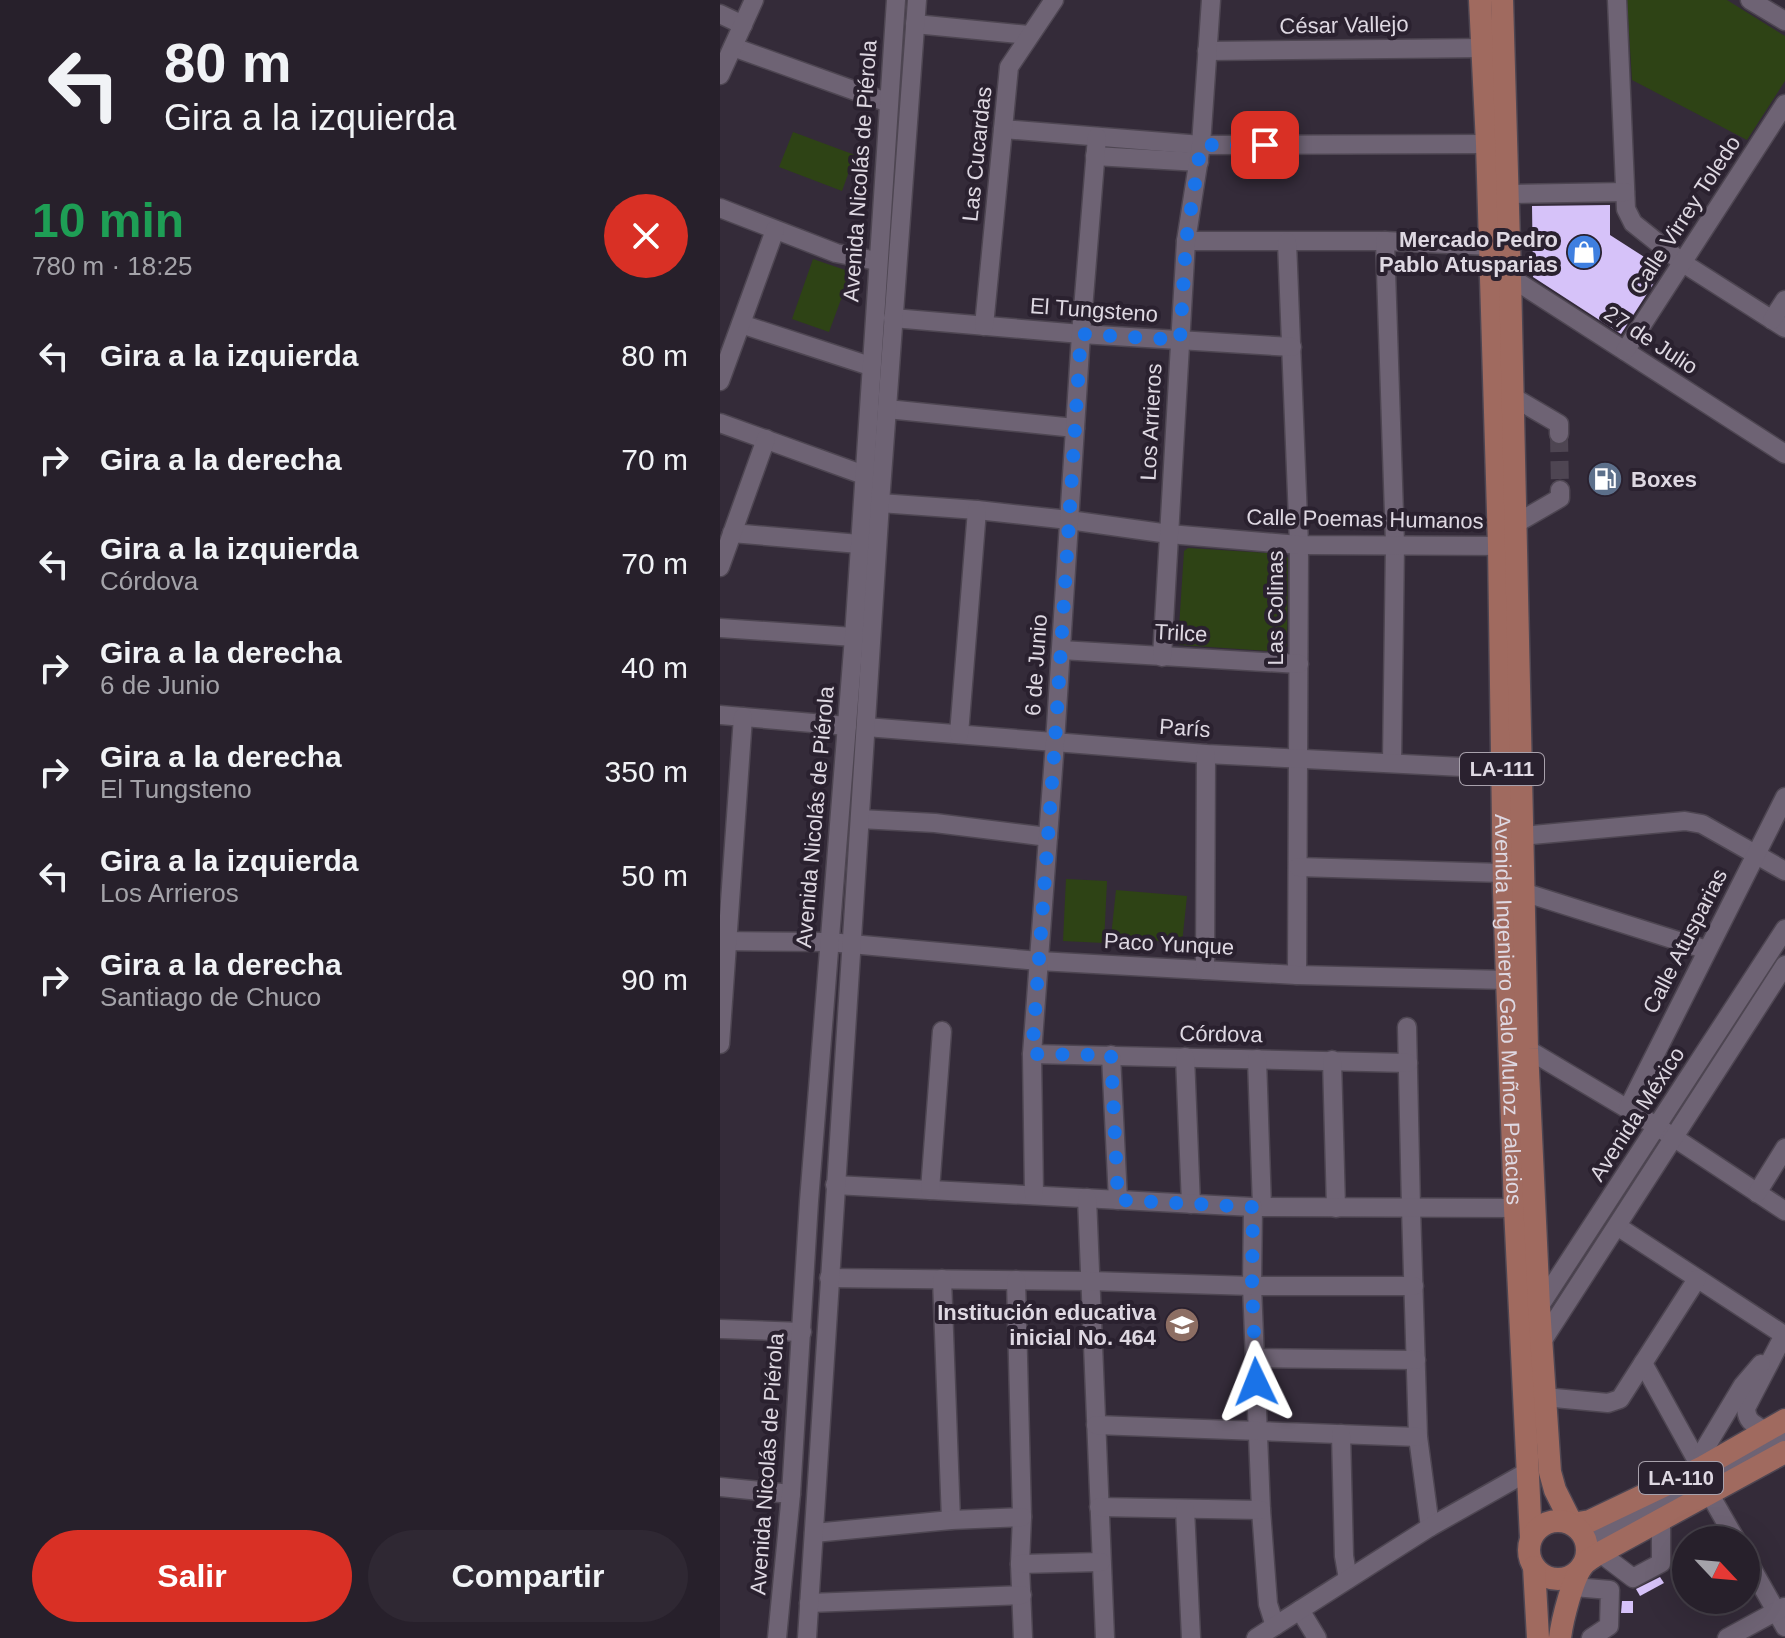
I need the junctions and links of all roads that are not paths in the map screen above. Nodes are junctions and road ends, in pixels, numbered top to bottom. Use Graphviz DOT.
graph roads {
  1 [pos="754,0"];
  2 [pos="896,0"];
  3 [pos="917,0"];
  4 [pos="1054,0"];
  5 [pos="1211,0"];
  6 [pos="1480,0"];
  7 [pos="1502,0"];
  8 [pos="1617,0"];
  9 [pos="1750,0"];
  10 [pos="720,14"];
  11 [pos="1785,21"];
  12 [pos="915,24"];
  13 [pos="743,25"];
  14 [pos="1029,35"];
  15 [pos="733,47"];
  16 [pos="1482,48"];
  17 [pos="1207,51"];
  18 [pos="720,75"];
  19 [pos="889,103"];
  20 [pos="1785,104"];
  21 [pos="1003,129"];
  22 [pos="1487,144"];
  23 [pos="1096,147"];
  24 [pos="1200,153"];
  25 [pos="1625,192"];
  26 [pos="1508,194"];
  27 [pos="720,208"];
  28 [pos="775,230"];
  29 [pos="1186,241"];
  30 [pos="1385,241"];
  31 [pos="1287,242"];
  32 [pos="1489,246"];
  33 [pos="877,261"];
  34 [pos="1683,263"];
  35 [pos="1500,273"];
  36 [pos="1785,300"];
  37 [pos="893,318"];
  38 [pos="741,324"];
  39 [pos="1779,324"];
  40 [pos="984,326"];
  41 [pos="1081,334"];
  42 [pos="1180,340"];
  43 [pos="1292,347"];
  44 [pos="1625,351"];
  45 [pos="870,366"];
  46 [pos="720,381"];
  47 [pos="1513,397"];
  48 [pos="887,409"];
  49 [pos="720,423"];
  50 [pos="1075,428"];
  51 [pos="1559,434"];
  52 [pos="766,439"];
  53 [pos="1785,454"];
  54 [pos="864,475"];
  55 [pos="1560,490"];
  56 [pos="880,503"];
  57 [pos="977,510"];
  58 [pos="1069,520"];
  59 [pos="732,533"];
  60 [pos="1169,534"];
  61 [pos="1510,539"];
  62 [pos="859,544"];
  63 [pos="1395,544"];
  64 [pos="1299,545"];
  65 [pos="720,567"];
  66 [pos="720,628"];
  67 [pos="854,637"];
  68 [pos="1061,650"];
  69 [pos="1162,657"];
  70 [pos="1299,664"];
  71 [pos="720,715"];
  72 [pos="743,717"];
  73 [pos="856,726"];
  74 [pos="959,734"];
  75 [pos="1055,742"];
  76 [pos="1206,754"];
  77 [pos="1298,759"];
  78 [pos="1392,762"];
  79 [pos="1502,769"];
  80 [pos="1785,797"];
  81 [pos="860,819"];
  82 [pos="1522,836"];
  83 [pos="1048,837"];
  84 [pos="1756,853"];
  85 [pos="1298,867"];
  86 [pos="1785,871"];
  87 [pos="1510,885"];
  88 [pos="1785,929"];
  89 [pos="723,942"];
  90 [pos="841,944"];
  91 [pos="1707,950"];
  92 [pos="1039,961"];
  93 [pos="1785,965"];
  94 [pos="1205,970"];
  95 [pos="1297,975"];
  96 [pos="1507,980"];
  97 [pos="1407,1027"];
  98 [pos="720,1030"];
  99 [pos="942,1031"];
  100 [pos="720,1044"];
  101 [pos="1527,1049"];
  102 [pos="1032,1054"];
  103 [pos="1111,1055"];
  104 [pos="1185,1057"];
  105 [pos="1257,1059"];
  106 [pos="1332,1060"];
  107 [pos="1408,1063"];
  108 [pos="1628,1108"];
  109 [pos="1658,1127"];
  110 [pos="1674,1138"];
  111 [pos="1785,1148"];
  112 [pos="835,1185"];
  113 [pos="930,1190"];
  114 [pos="1757,1193"];
  115 [pos="1034,1195"];
  116 [pos="1087,1198"];
  117 [pos="1118,1200"];
  118 [pos="1191,1204"];
  119 [pos="1258,1207"];
  120 [pos="1336,1208"];
  121 [pos="1411,1208"];
  122 [pos="1515,1208"];
  123 [pos="1785,1211"];
  124 [pos="1617,1226"];
  125 [pos="829,1278"];
  126 [pos="942,1279"];
  127 [pos="1697,1279"];
  128 [pos="1016,1280"];
  129 [pos="1090,1281"];
  130 [pos="1252,1286"];
  131 [pos="1414,1286"];
  132 [pos="1530,1312"];
  133 [pos="720,1329"];
  134 [pos="802,1332"];
  135 [pos="1785,1335"];
  136 [pos="1532,1346"];
  137 [pos="1255,1358"];
  138 [pos="1416,1360"];
  139 [pos="1643,1363"];
  140 [pos="1544,1397"];
  141 [pos="1096,1425"];
  142 [pos="1779,1428"];
  143 [pos="1258,1431"];
  144 [pos="1341,1434"];
  145 [pos="1418,1437"];
  146 [pos="1785,1452"];
  147 [pos="1701,1468"];
  148 [pos="1527,1472"];
  149 [pos="720,1487"];
  150 [pos="1709,1493"];
  151 [pos="791,1494"];
  152 [pos="1099,1507"];
  153 [pos="1185,1509"];
  154 [pos="1261,1510"];
  155 [pos="1022,1517"];
  156 [pos="951,1520"];
  157 [pos="1661,1520"];
  158 [pos="1572,1524"];
  159 [pos="1728,1526"];
  160 [pos="1430,1527"];
  161 [pos="814,1533"];
  162 [pos="1531,1538"];
  163 [pos="1590,1554"];
  164 [pos="1101,1562"];
  165 [pos="1020,1564"];
  166 [pos="1534,1567"];
  167 [pos="1633,1578"];
  168 [pos="1348,1579"];
  169 [pos="1760,1580"];
  170 [pos="1574,1587"];
  171 [pos="1610,1590"];
  172 [pos="1022,1595"];
  173 [pos="809,1603"];
  174 [pos="1300,1610"];
  175 [pos="1782,1615"];
  176 [pos="1275,1626"];
  177 [pos="777,1638"];
  178 [pos="807,1638"];
  179 [pos="1023,1638"];
  180 [pos="1105,1638"];
  181 [pos="1191,1638"];
  182 [pos="1256,1638"];
  183 [pos="1317,1638"];
  184 [pos="1538,1638"];
  185 [pos="1560,1638"];
  186 [pos="1591,1638"];
  187 [pos="1727,1638"];
  1 -- 13 [label="street"];
  2 -- 19 [label="street, Avenida Nicolás de Piérola"];
  3 -- 12 [label="street, Avenida Nicolás de Piérola"];
  4 -- 14 [label="street, Las Cucardas"];
  5 -- 17 [label="street, Los Arrieros"];
  6 -- 16 [label="main road, Avenida Ingeniero Galo Muñoz Palacios / LA-111"];
  7 -- 26 [label="main road, Avenida Ingeniero Galo Muñoz Palacios / LA-111"];
  8 -- 25 [label="street"];
  9 -- 11 [label="street"];
  10 -- 13 [label="street"];
  12 -- 14 [label="street"];
  12 -- 37 [label="street, Avenida Nicolás de Piérola"];
  13 -- 15 [label="street"];
  14 -- 21 [label="street, Las Cucardas"];
  15 -- 18 [label="street"];
  15 -- 19 [label="street"];
  16 -- 17 [label="street, César Vallejo"];
  16 -- 22 [label="main road, Avenida Ingeniero Galo Muñoz Palacios / LA-111"];
  17 -- 24 [label="street, Los Arrieros"];
  19 -- 33 [label="street, Avenida Nicolás de Piérola"];
  20 -- 34 [label="street, Calle Virrey Toledo"];
  21 -- 23 [label="street"];
  21 -- 40 [label="street, Las Cucardas"];
  22 -- 24 [label="street"];
  22 -- 32 [label="main road, Avenida Ingeniero Galo Muñoz Palacios / LA-111"];
  23 -- 24 [label="street"];
  23 -- 41 [label="street, 6 de Junio"];
  24 -- 29 [label="street, Los Arrieros"];
  25 -- 26 [label="street"];
  25 -- 34 [label="street"];
  26 -- 35 [label="main road, Avenida Ingeniero Galo Muñoz Palacios / LA-111"];
  27 -- 28 [label="street"];
  28 -- 33 [label="street"];
  28 -- 38 [label="street"];
  29 -- 31 [label="street"];
  29 -- 42 [label="street, Los Arrieros"];
  30 -- 31 [label="street"];
  30 -- 32 [label="street"];
  30 -- 63 [label="street"];
  31 -- 43 [label="street, Las Colinas"];
  32 -- 35 [label="main road, Avenida Ingeniero Galo Muñoz Palacios / LA-111"];
  33 -- 45 [label="street, Avenida Nicolás de Piérola"];
  34 -- 39 [label="street"];
  34 -- 44 [label="street, Calle Virrey Toledo"];
  35 -- 44 [label="street, 27 de Julio"];
  35 -- 47 [label="main road, Avenida Ingeniero Galo Muñoz Palacios / LA-111"];
  35 -- 61 [label="main road, Avenida Ingeniero Galo Muñoz Palacios / LA-111"];
  36 -- 39 [label="street"];
  37 -- 40 [label="street, El Tungsteno"];
  37 -- 48 [label="street, Avenida Nicolás de Piérola"];
  38 -- 45 [label="street"];
  38 -- 46 [label="street"];
  40 -- 41 [label="street, El Tungsteno"];
  41 -- 42 [label="street, El Tungsteno"];
  41 -- 50 [label="street, 6 de Junio"];
  42 -- 43 [label="street, El Tungsteno"];
  42 -- 60 [label="street, Los Arrieros"];
  43 -- 64 [label="street, Las Colinas"];
  44 -- 53 [label="street, 27 de Julio"];
  45 -- 54 [label="street, Avenida Nicolás de Piérola"];
  47 -- 51 [label="street"];
  47 -- 61 [label="main road, Avenida Ingeniero Galo Muñoz Palacios / LA-111"];
  48 -- 50 [label="street"];
  48 -- 56 [label="street, Avenida Nicolás de Piérola"];
  49 -- 52 [label="street"];
  50 -- 58 [label="street, 6 de Junio"];
  52 -- 54 [label="street"];
  52 -- 59 [label="street"];
  54 -- 62 [label="street, Avenida Nicolás de Piérola"];
  55 -- 61 [label="street"];
  56 -- 57 [label="street, Calle Poemas Humanos"];
  56 -- 73 [label="street, Avenida Nicolás de Piérola"];
  57 -- 58 [label="street, Calle Poemas Humanos"];
  57 -- 74 [label="street"];
  58 -- 60 [label="street, Calle Poemas Humanos"];
  58 -- 68 [label="street, 6 de Junio"];
  59 -- 62 [label="street"];
  59 -- 65 [label="street"];
  60 -- 64 [label="street, Calle Poemas Humanos"];
  60 -- 69 [label="street, Los Arrieros"];
  61 -- 63 [label="street, Calle Poemas Humanos"];
  61 -- 79 [label="main road, Avenida Ingeniero Galo Muñoz Palacios / LA-111"];
  61 -- 82 [label="main road, Avenida Ingeniero Galo Muñoz Palacios / LA-111"];
  62 -- 67 [label="street, Avenida Nicolás de Piérola"];
  63 -- 64 [label="street, Calle Poemas Humanos"];
  63 -- 78 [label="street"];
  64 -- 70 [label="street, Las Colinas"];
  66 -- 67 [label="street"];
  67 -- 73 [label="street, Avenida Nicolás de Piérola"];
  68 -- 69 [label="street, Trilce"];
  68 -- 75 [label="street, 6 de Junio"];
  69 -- 70 [label="street, Trilce"];
  70 -- 77 [label="street, Las Colinas"];
  71 -- 72 [label="street, París"];
  72 -- 73 [label="street, París"];
  72 -- 89 [label="street"];
  73 -- 74 [label="street, París"];
  73 -- 81 [label="street, Avenida Nicolás de Piérola"];
  73 -- 90 [label="street, Avenida Nicolás de Piérola"];
  74 -- 75 [label="street, París"];
  75 -- 76 [label="street, París"];
  75 -- 83 [label="street, 6 de Junio"];
  76 -- 77 [label="street, París"];
  76 -- 94 [label="street"];
  77 -- 78 [label="street, París"];
  77 -- 85 [label="street, Las Colinas"];
  78 -- 79 [label="street, París"];
  79 -- 87 [label="main road, Avenida Ingeniero Galo Muñoz Palacios / LA-111"];
  80 -- 84 [label="street, Calle Atusparias"];
  81 -- 83 [label="street"];
  81 -- 90 [label="street, Avenida Nicolás de Piérola"];
  82 -- 84 [label="street"];
  82 -- 87 [label="main road, Avenida Ingeniero Galo Muñoz Palacios / LA-111"];
  83 -- 92 [label="street, 6 de Junio"];
  84 -- 86 [label="street"];
  84 -- 91 [label="street, Calle Atusparias"];
  85 -- 87 [label="street"];
  85 -- 95 [label="street, Las Colinas"];
  87 -- 91 [label="street"];
  87 -- 96 [label="main road, Avenida Ingeniero Galo Muñoz Palacios / LA-111"];
  87 -- 101 [label="main road, Avenida Ingeniero Galo Muñoz Palacios / LA-111"];
  88 -- 109 [label="street, Avenida México"];
  89 -- 90 [label="street, Paco Yunque"];
  89 -- 98 [label="street"];
  90 -- 92 [label="street, Paco Yunque"];
  90 -- 112 [label="street, Avenida Nicolás de Piérola"];
  90 -- 134 [label="street, Avenida Nicolás de Piérola"];
  91 -- 108 [label="street, Calle Atusparias"];
  92 -- 94 [label="street, Paco Yunque"];
  92 -- 102 [label="street, 6 de Junio"];
  93 -- 110 [label="street, Avenida México"];
  94 -- 95 [label="street, Paco Yunque"];
  95 -- 96 [label="street, Paco Yunque"];
  96 -- 122 [label="main road, Avenida Ingeniero Galo Muñoz Palacios / LA-111"];
  97 -- 107 [label="street"];
  98 -- 100 [label="street"];
  99 -- 113 [label="street"];
  101 -- 108 [label="street"];
  101 -- 132 [label="main road, Avenida Ingeniero Galo Muñoz Palacios / LA-111"];
  102 -- 103 [label="street, Córdova"];
  102 -- 115 [label="street, 6 de Junio"];
  103 -- 104 [label="street, Córdova"];
  103 -- 117 [label="street"];
  104 -- 105 [label="street, Córdova"];
  104 -- 118 [label="street"];
  105 -- 106 [label="street, Córdova"];
  105 -- 119 [label="street"];
  106 -- 107 [label="street, Córdova"];
  106 -- 120 [label="street"];
  107 -- 121 [label="street"];
  108 -- 109 [label="street"];
  109 -- 110 [label="street"];
  109 -- 132 [label="street, Avenida México"];
  110 -- 114 [label="street"];
  110 -- 124 [label="street, Avenida México"];
  111 -- 114 [label="street"];
  112 -- 113 [label="street"];
  112 -- 125 [label="street, Avenida Nicolás de Piérola"];
  113 -- 115 [label="street"];
  114 -- 123 [label="street"];
  115 -- 116 [label="street"];
  116 -- 117 [label="street"];
  116 -- 129 [label="street"];
  117 -- 118 [label="street"];
  118 -- 119 [label="street"];
  119 -- 120 [label="street"];
  119 -- 130 [label="street"];
  120 -- 121 [label="street"];
  121 -- 122 [label="street"];
  121 -- 131 [label="street"];
  122 -- 132 [label="main road, Avenida Ingeniero Galo Muñoz Palacios / LA-111"];
  124 -- 127 [label="street"];
  124 -- 136 [label="street, Avenida México"];
  125 -- 126 [label="street"];
  125 -- 161 [label="street, Avenida Nicolás de Piérola"];
  126 -- 128 [label="street"];
  126 -- 156 [label="street"];
  127 -- 135 [label="street"];
  127 -- 139 [label="street"];
  128 -- 129 [label="street"];
  128 -- 155 [label="street"];
  129 -- 130 [label="street"];
  129 -- 141 [label="street"];
  130 -- 131 [label="street"];
  130 -- 137 [label="street"];
  131 -- 138 [label="street"];
  132 -- 136 [label="main road, Avenida Ingeniero Galo Muñoz Palacios / LA-111"];
  133 -- 134 [label="street"];
  134 -- 151 [label="street, Avenida Nicolás de Piérola"];
  135 -- 142 [label="street"];
  135 -- 147 [label="street"];
  136 -- 140 [label="main road, Avenida Ingeniero Galo Muñoz Palacios / LA-111"];
  136 -- 148 [label="main road, Avenida Ingeniero Galo Muñoz Palacios / LA-111"];
  137 -- 138 [label="street"];
  137 -- 143 [label="street"];
  138 -- 145 [label="street"];
  139 -- 140 [label="street"];
  139 -- 147 [label="street"];
  140 -- 158 [label="main road, Avenida Ingeniero Galo Muñoz Palacios / LA-111"];
  141 -- 143 [label="street"];
  141 -- 152 [label="street"];
  142 -- 147 [label="main road, LA-110"];
  142 -- 163 [label="street"];
  143 -- 144 [label="street"];
  143 -- 154 [label="street"];
  144 -- 145 [label="street"];
  144 -- 168 [label="street"];
  145 -- 160 [label="street"];
  146 -- 150 [label="main road, LA-110"];
  147 -- 158 [label="main road, LA-110"];
  148 -- 160 [label="street"];
  148 -- 162 [label="main road, Avenida Ingeniero Galo Muñoz Palacios / LA-111"];
  149 -- 151 [label="street"];
  150 -- 157 [label="main road, LA-110"];
  150 -- 159 [label="street"];
  151 -- 177 [label="street, Avenida Nicolás de Piérola"];
  152 -- 153 [label="street"];
  152 -- 164 [label="street"];
  153 -- 154 [label="street"];
  153 -- 181 [label="street"];
  154 -- 176 [label="street"];
  155 -- 156 [label="street"];
  155 -- 165 [label="street"];
  156 -- 161 [label="street"];
  157 -- 163 [label="main road, LA-110"];
  157 -- 167 [label="street"];
  158 -- 162 [label="main road, LA-110"];
  158 -- 163 [label="main road"];
  160 -- 168 [label="street"];
  161 -- 173 [label="street, Avenida Nicolás de Piérola"];
  162 -- 166 [label="main road"];
  163 -- 166 [label="main road, LA-110"];
  163 -- 167 [label="street"];
  163 -- 170 [label="main road"];
  164 -- 165 [label="street"];
  164 -- 180 [label="street"];
  165 -- 172 [label="street"];
  166 -- 184 [label="main road"];
  167 -- 171 [label="street"];
  168 -- 174 [label="street"];
  169 -- 175 [label="street"];
  170 -- 171 [label="street"];
  170 -- 185 [label="main road"];
  171 -- 186 [label="street"];
  172 -- 173 [label="street"];
  172 -- 179 [label="street"];
  173 -- 178 [label="street, Avenida Nicolás de Piérola"];
  174 -- 176 [label="street"];
  174 -- 183 [label="street"];
  175 -- 187 [label="street"];
  176 -- 182 [label="street"];
}
